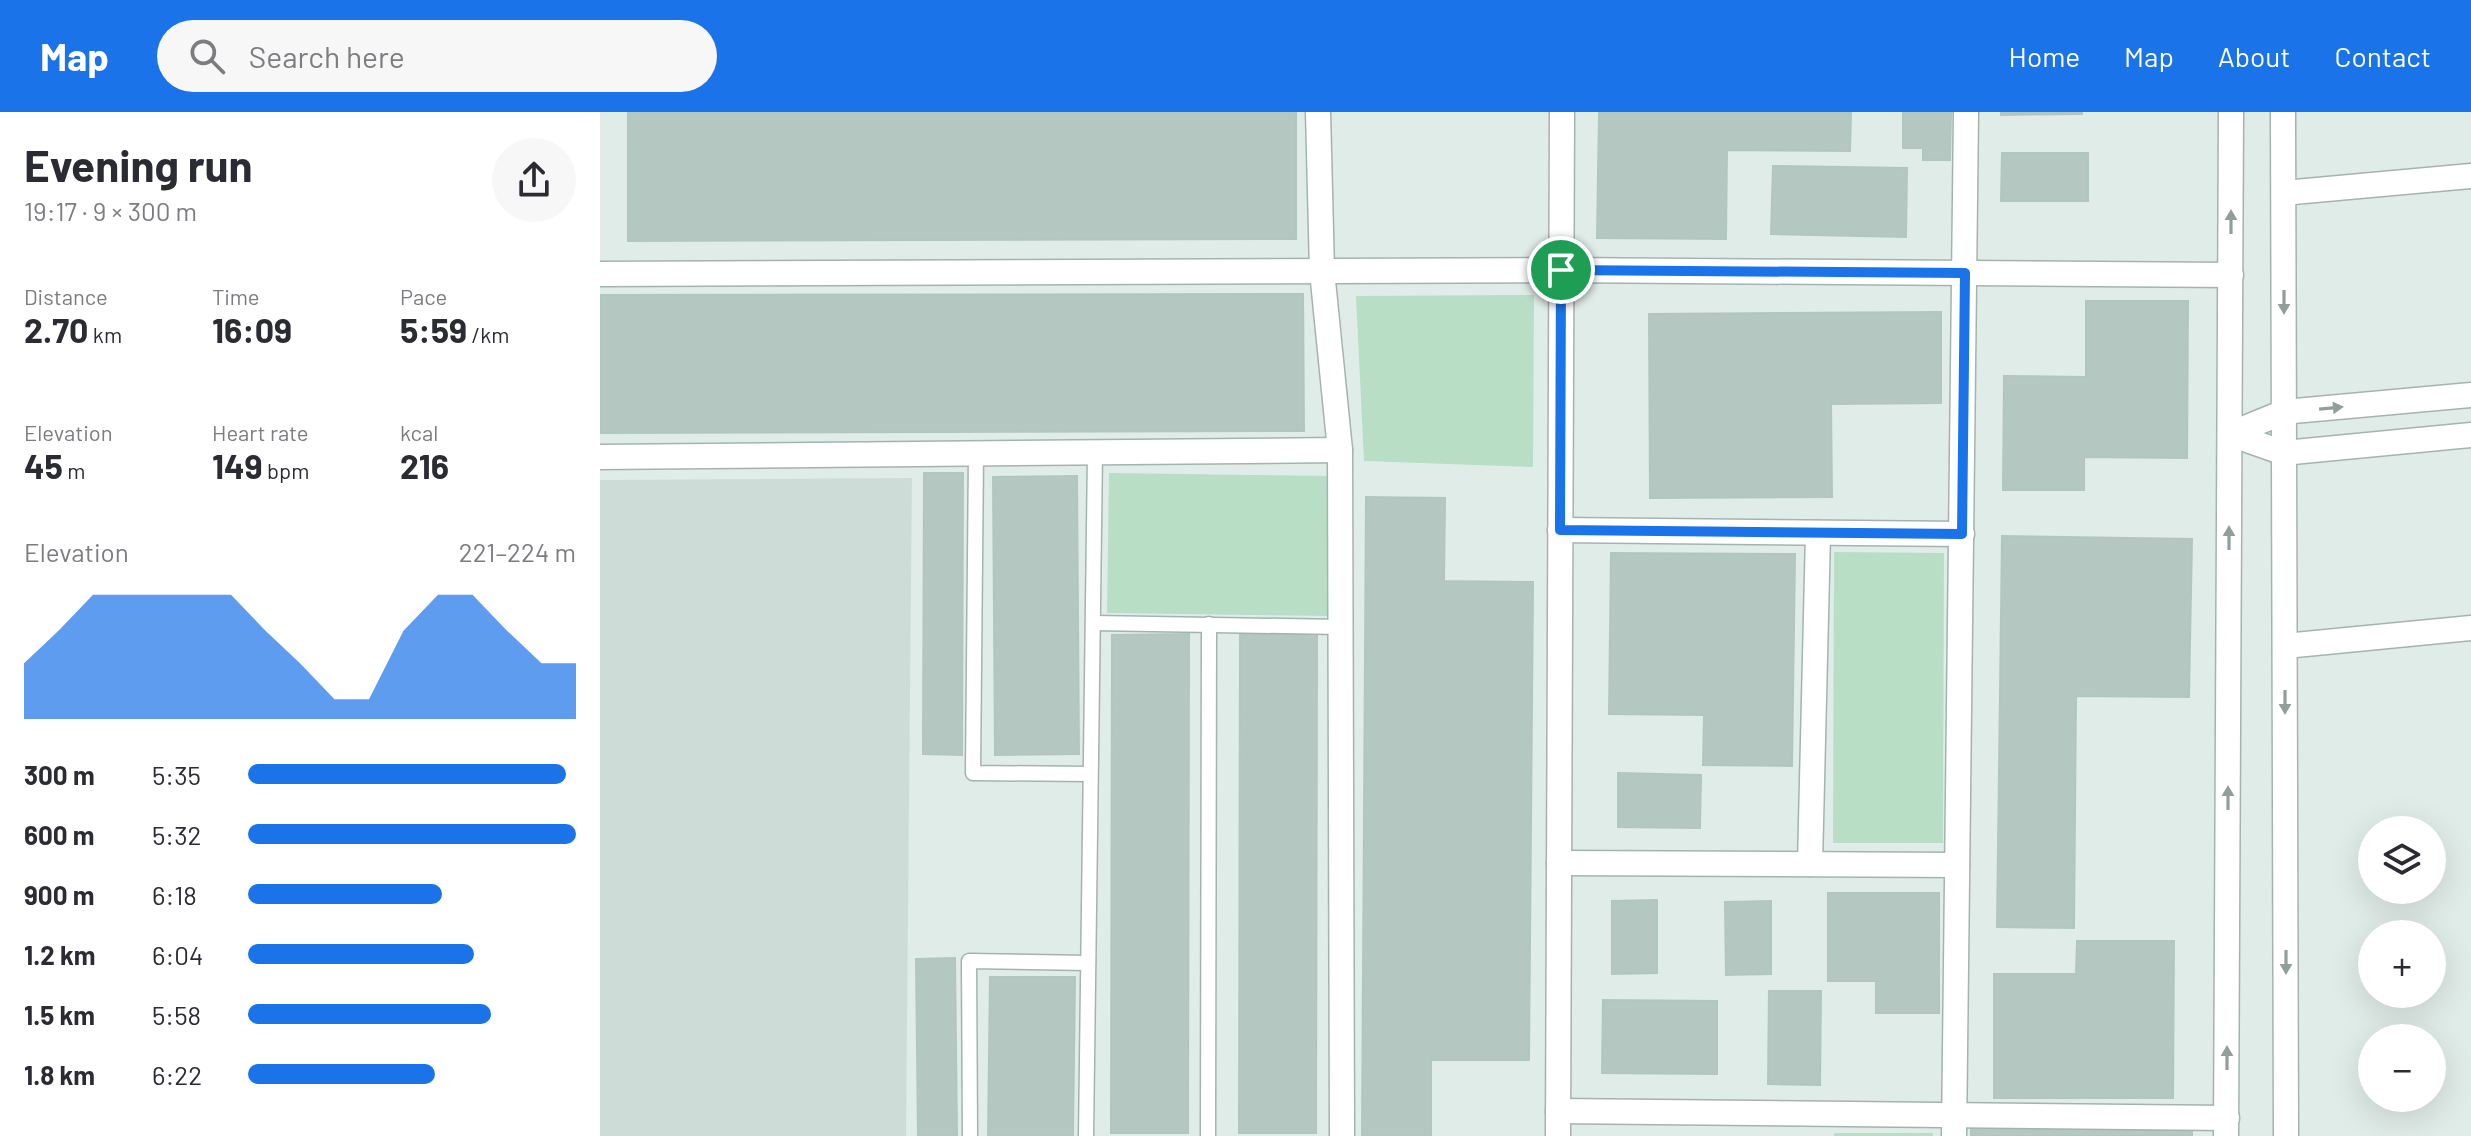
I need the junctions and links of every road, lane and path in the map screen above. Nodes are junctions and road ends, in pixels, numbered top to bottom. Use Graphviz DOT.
graph roads {
  1 [pos="1318,112"];
  2 [pos="1562,112"];
  3 [pos="1966,112"];
  4 [pos="2231,112"];
  5 [pos="2283,112"];
  6 [pos="2471,176"];
  7 [pos="2284,193"];
  8 [pos="1561,270"];
  9 [pos="1322,271"];
  10 [pos="1965,273"];
  11 [pos="600,274"];
  12 [pos="2231,275"];
  13 [pos="2471,395"];
  14 [pos="2284,412"];
  15 [pos="2230,434"];
  16 [pos="2471,435"];
  17 [pos="1340,450"];
  18 [pos="1095,452"];
  19 [pos="976,453"];
  20 [pos="2284,453"];
  21 [pos="600,457"];
  22 [pos="1560,530"];
  23 [pos="1818,533"];
  24 [pos="1962,534"];
  25 [pos="1093,623"];
  26 [pos="1209,624"];
  27 [pos="1341,627"];
  28 [pos="2471,628"];
  29 [pos="2285,646"];
  30 [pos="1090,774"];
  31 [pos="1559,863"];
  32 [pos="1810,864"];
  33 [pos="1957,865"];
  34 [pos="1088,963"];
  35 [pos="1558,1111"];
  36 [pos="1812,1125"];
  37 [pos="1954,1126"];
  38 [pos="2226,1127"];
  39 [pos="970,1136"];
  40 [pos="1086,1136"];
  41 [pos="1208,1136"];
  42 [pos="1342,1136"];
  43 [pos="1558,1136"];
  44 [pos="2286,1136"];
  1 -- 9 [label="street"];
  2 -- 8 [label="street"];
  3 -- 10 [label="street"];
  12 -- 4 [label="street, one-way"];
  5 -- 7 [label="street"];
  6 -- 7 [label="street"];
  7 -- 14 [label="street, one-way"];
  8 -- 9 [label="street"];
  8 -- 10 [label="street"];
  8 -- 22 [label="street"];
  9 -- 11 [label="street"];
  9 -- 17 [label="street"];
  10 -- 12 [label="street"];
  10 -- 24 [label="street"];
  12 -- 15 [label="street"];
  14 -- 13 [label="street, one-way"];
  14 -- 15 [label="street"];
  14 -- 20 [label="street"];
  15 -- 20 [label="street"];
  38 -- 15 [label="street, one-way"];
  16 -- 20 [label="street"];
  17 -- 18 [label="street"];
  17 -- 27 [label="street"];
  18 -- 19 [label="street"];
  18 -- 25 [label="lane"];
  19 -- 21 [label="street"];
  19 -- 30 [label="lane"];
  20 -- 29 [label="street"];
  22 -- 23 [label="street"];
  22 -- 31 [label="street"];
  23 -- 24 [label="street"];
  23 -- 32 [label="street"];
  24 -- 33 [label="street"];
  25 -- 26 [label="lane"];
  25 -- 30 [label="lane"];
  26 -- 27 [label="lane"];
  26 -- 41 [label="lane"];
  27 -- 42 [label="street"];
  28 -- 29 [label="street"];
  29 -- 44 [label="street, one-way"];
  30 -- 34 [label="lane"];
  31 -- 32 [label="street"];
  31 -- 35 [label="street"];
  32 -- 33 [label="street"];
  33 -- 37 [label="street"];
  34 -- 39 [label="lane"];
  34 -- 40 [label="lane"];
  35 -- 36 [label="street"];
  35 -- 43 [label="street"];
  36 -- 37 [label="street"];
  37 -- 38 [label="street"];
}
